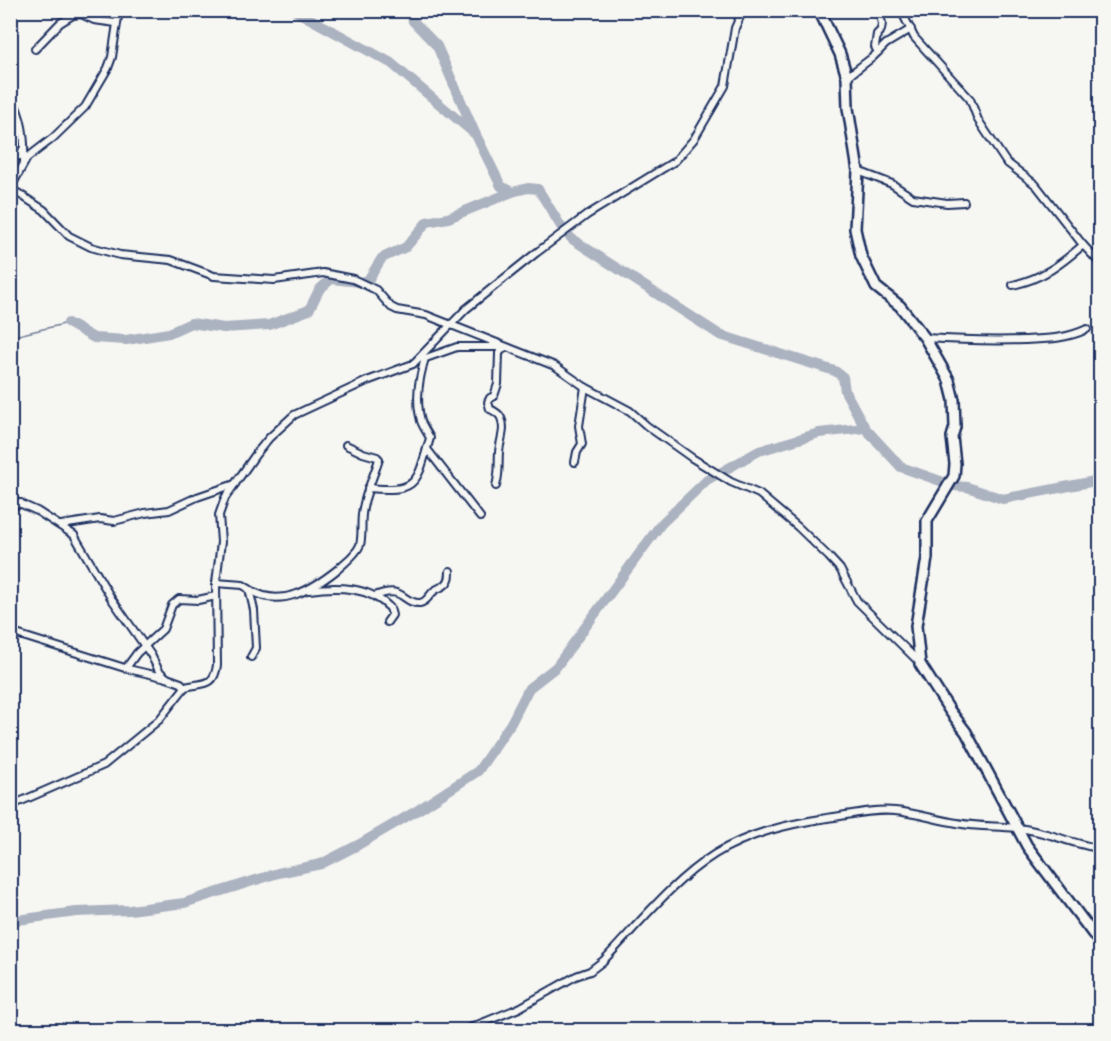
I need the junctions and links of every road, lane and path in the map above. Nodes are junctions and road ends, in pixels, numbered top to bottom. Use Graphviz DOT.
graph roads {
  1 [pos="119,10"];
  2 [pos="743,10"];
  3 [pos="819,10"];
  4 [pos="878,10"];
  5 [pos="901,10"];
  6 [pos="116,23"];
  7 [pos="911,29"];
  8 [pos="35,49"];
  9 [pos="878,52"];
  10 [pos="847,77"];
  11 [pos="10,95"];
  12 [pos="25,147"];
  13 [pos="10,158"];
  14 [pos="24,164"];
  15 [pos="858,171"];
  16 [pos="11,189"];
  17 [pos="964,202"];
  18 [pos="1083,245"];
  19 [pos="1101,263"];
  20 [pos="1013,285"];
  21 [pos="450,324"];
  22 [pos="1087,329"];
  23 [pos="925,338"];
  24 [pos="504,348"];
  25 [pos="425,358"];
  26 [pos="413,364"];
  27 [pos="585,387"];
  28 [pos="346,445"];
  29 [pos="427,449"];
  30 [pos="575,462"];
  31 [pos="235,484"];
  32 [pos="496,486"];
  33 [pos="368,488"];
  34 [pos="10,499"];
  35 [pos="21,503"];
  36 [pos="10,507"];
  37 [pos="480,517"];
  38 [pos="61,525"];
  39 [pos="450,571"];
  40 [pos="216,584"];
  41 [pos="249,590"];
  42 [pos="306,591"];
  43 [pos="216,596"];
  44 [pos="375,596"];
  45 [pos="387,622"];
  46 [pos="10,632"];
  47 [pos="145,646"];
  48 [pos="250,657"];
  49 [pos="920,664"];
  50 [pos="126,668"];
  51 [pos="166,678"];
  52 [pos="185,687"];
  53 [pos="10,806"];
  54 [pos="1016,828"];
  55 [pos="1101,848"];
  56 [pos="1101,943"];
  57 [pos="465,1030"];
  1 -- 6 [label="street"];
  2 -- 21 [label="street"];
  3 -- 10 [label="street"];
  4 -- 9 [label="street"];
  5 -- 7 [label="street"];
  6 -- 8 [label="street"];
  6 -- 14 [label="street"];
  7 -- 9 [label="street"];
  7 -- 18 [label="street"];
  9 -- 10 [label="street"];
  10 -- 15 [label="street"];
  11 -- 12 [label="street"];
  12 -- 13 [label="street"];
  12 -- 14 [label="street"];
  14 -- 16 [label="street"];
  15 -- 17 [label="street"];
  15 -- 23 [label="street"];
  16 -- 21 [label="street"];
  18 -- 19 [label="street"];
  18 -- 20 [label="street"];
  21 -- 24 [label="street"];
  21 -- 26 [label="street"];
  22 -- 23 [label="street"];
  23 -- 49 [label="street"];
  24 -- 25 [label="street"];
  24 -- 27 [label="street"];
  24 -- 32 [label="street"];
  25 -- 26 [label="street"];
  25 -- 29 [label="street"];
  26 -- 31 [label="street"];
  27 -- 30 [label="street"];
  27 -- 49 [label="street"];
  28 -- 33 [label="street"];
  29 -- 33 [label="street"];
  29 -- 37 [label="street"];
  31 -- 38 [label="street"];
  31 -- 40 [label="street"];
  33 -- 42 [label="street"];
  34 -- 35 [label="street"];
  35 -- 36 [label="street"];
  35 -- 38 [label="street"];
  38 -- 47 [label="street"];
  39 -- 44 [label="street"];
  40 -- 41 [label="street"];
  40 -- 43 [label="street"];
  41 -- 42 [label="street"];
  41 -- 48 [label="street"];
  42 -- 44 [label="street"];
  43 -- 47 [label="street"];
  43 -- 52 [label="street"];
  44 -- 45 [label="street"];
  46 -- 50 [label="street"];
  47 -- 50 [label="street"];
  47 -- 51 [label="street"];
  49 -- 54 [label="street"];
  50 -- 51 [label="street"];
  51 -- 52 [label="street"];
  52 -- 53 [label="street"];
  54 -- 55 [label="street"];
  54 -- 56 [label="street"];
  54 -- 57 [label="street"];
}
